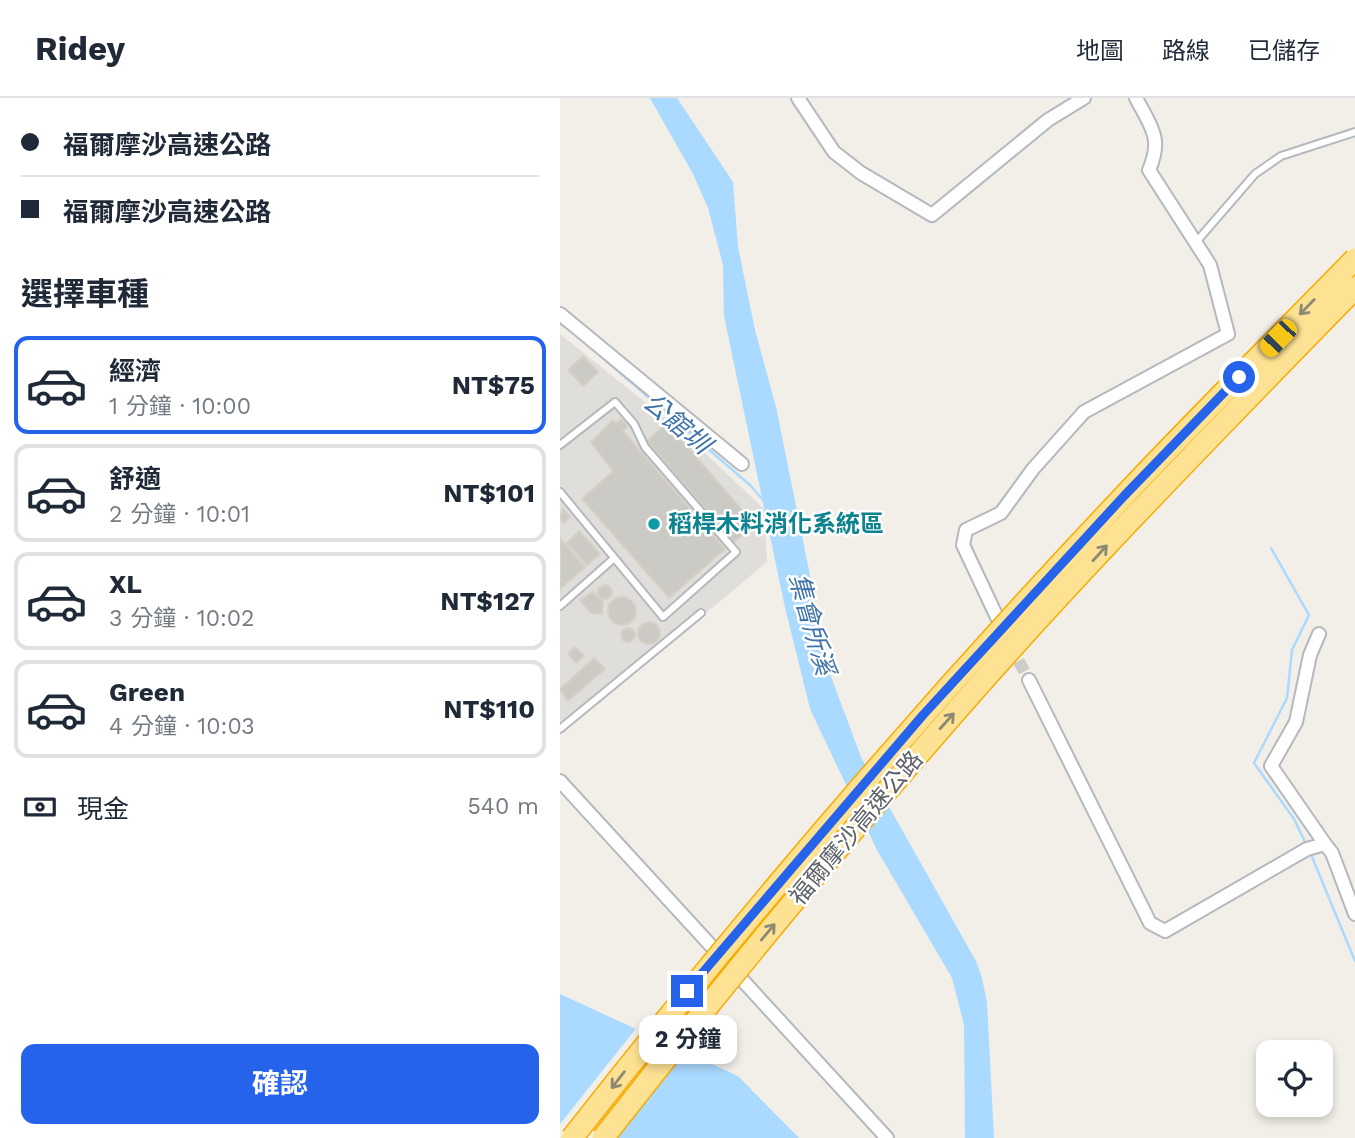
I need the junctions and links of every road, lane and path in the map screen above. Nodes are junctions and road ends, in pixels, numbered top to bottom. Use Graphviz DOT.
graph roads {
  1 [pos="798,98"];
  2 [pos="1084,98"];
  3 [pos="1136,98"];
  4 [pos="1355,132"];
  5 [pos="1197,241"];
  6 [pos="1355,259"];
  7 [pos="1355,288"];
  8 [pos="560,314"];
  9 [pos="560,445"];
  10 [pos="742,464"];
  11 [pos="560,492"];
  12 [pos="612,559"];
  13 [pos="560,606"];
  14 [pos="701,613"];
  15 [pos="1004,632"];
  16 [pos="1319,634"];
  17 [pos="1029,680"];
  18 [pos="560,729"];
  19 [pos="560,781"];
  20 [pos="1325,844"];
  21 [pos="1355,914"];
  22 [pos="572,1138"];
  23 [pos="603,1138"];
  24 [pos="887,1138"];
  1 -- 2 [label="street"];
  3 -- 5 [label="street"];
  4 -- 5 [label="lane"];
  5 -- 15 [label="street"];
  6 -- 22 [label="highway, 福爾摩沙高速公路, one-way, bridge"];
  23 -- 7 [label="highway, 福爾摩沙高速公路, one-way, bridge"];
  8 -- 10 [label="street"];
  9 -- 12 [label="lane"];
  11 -- 12 [label="lane"];
  12 -- 13 [label="lane"];
  14 -- 18 [label="lane"];
  16 -- 20 [label="street"];
  17 -- 20 [label="street"];
  19 -- 24 [label="street"];
  20 -- 21 [label="street"];
}
